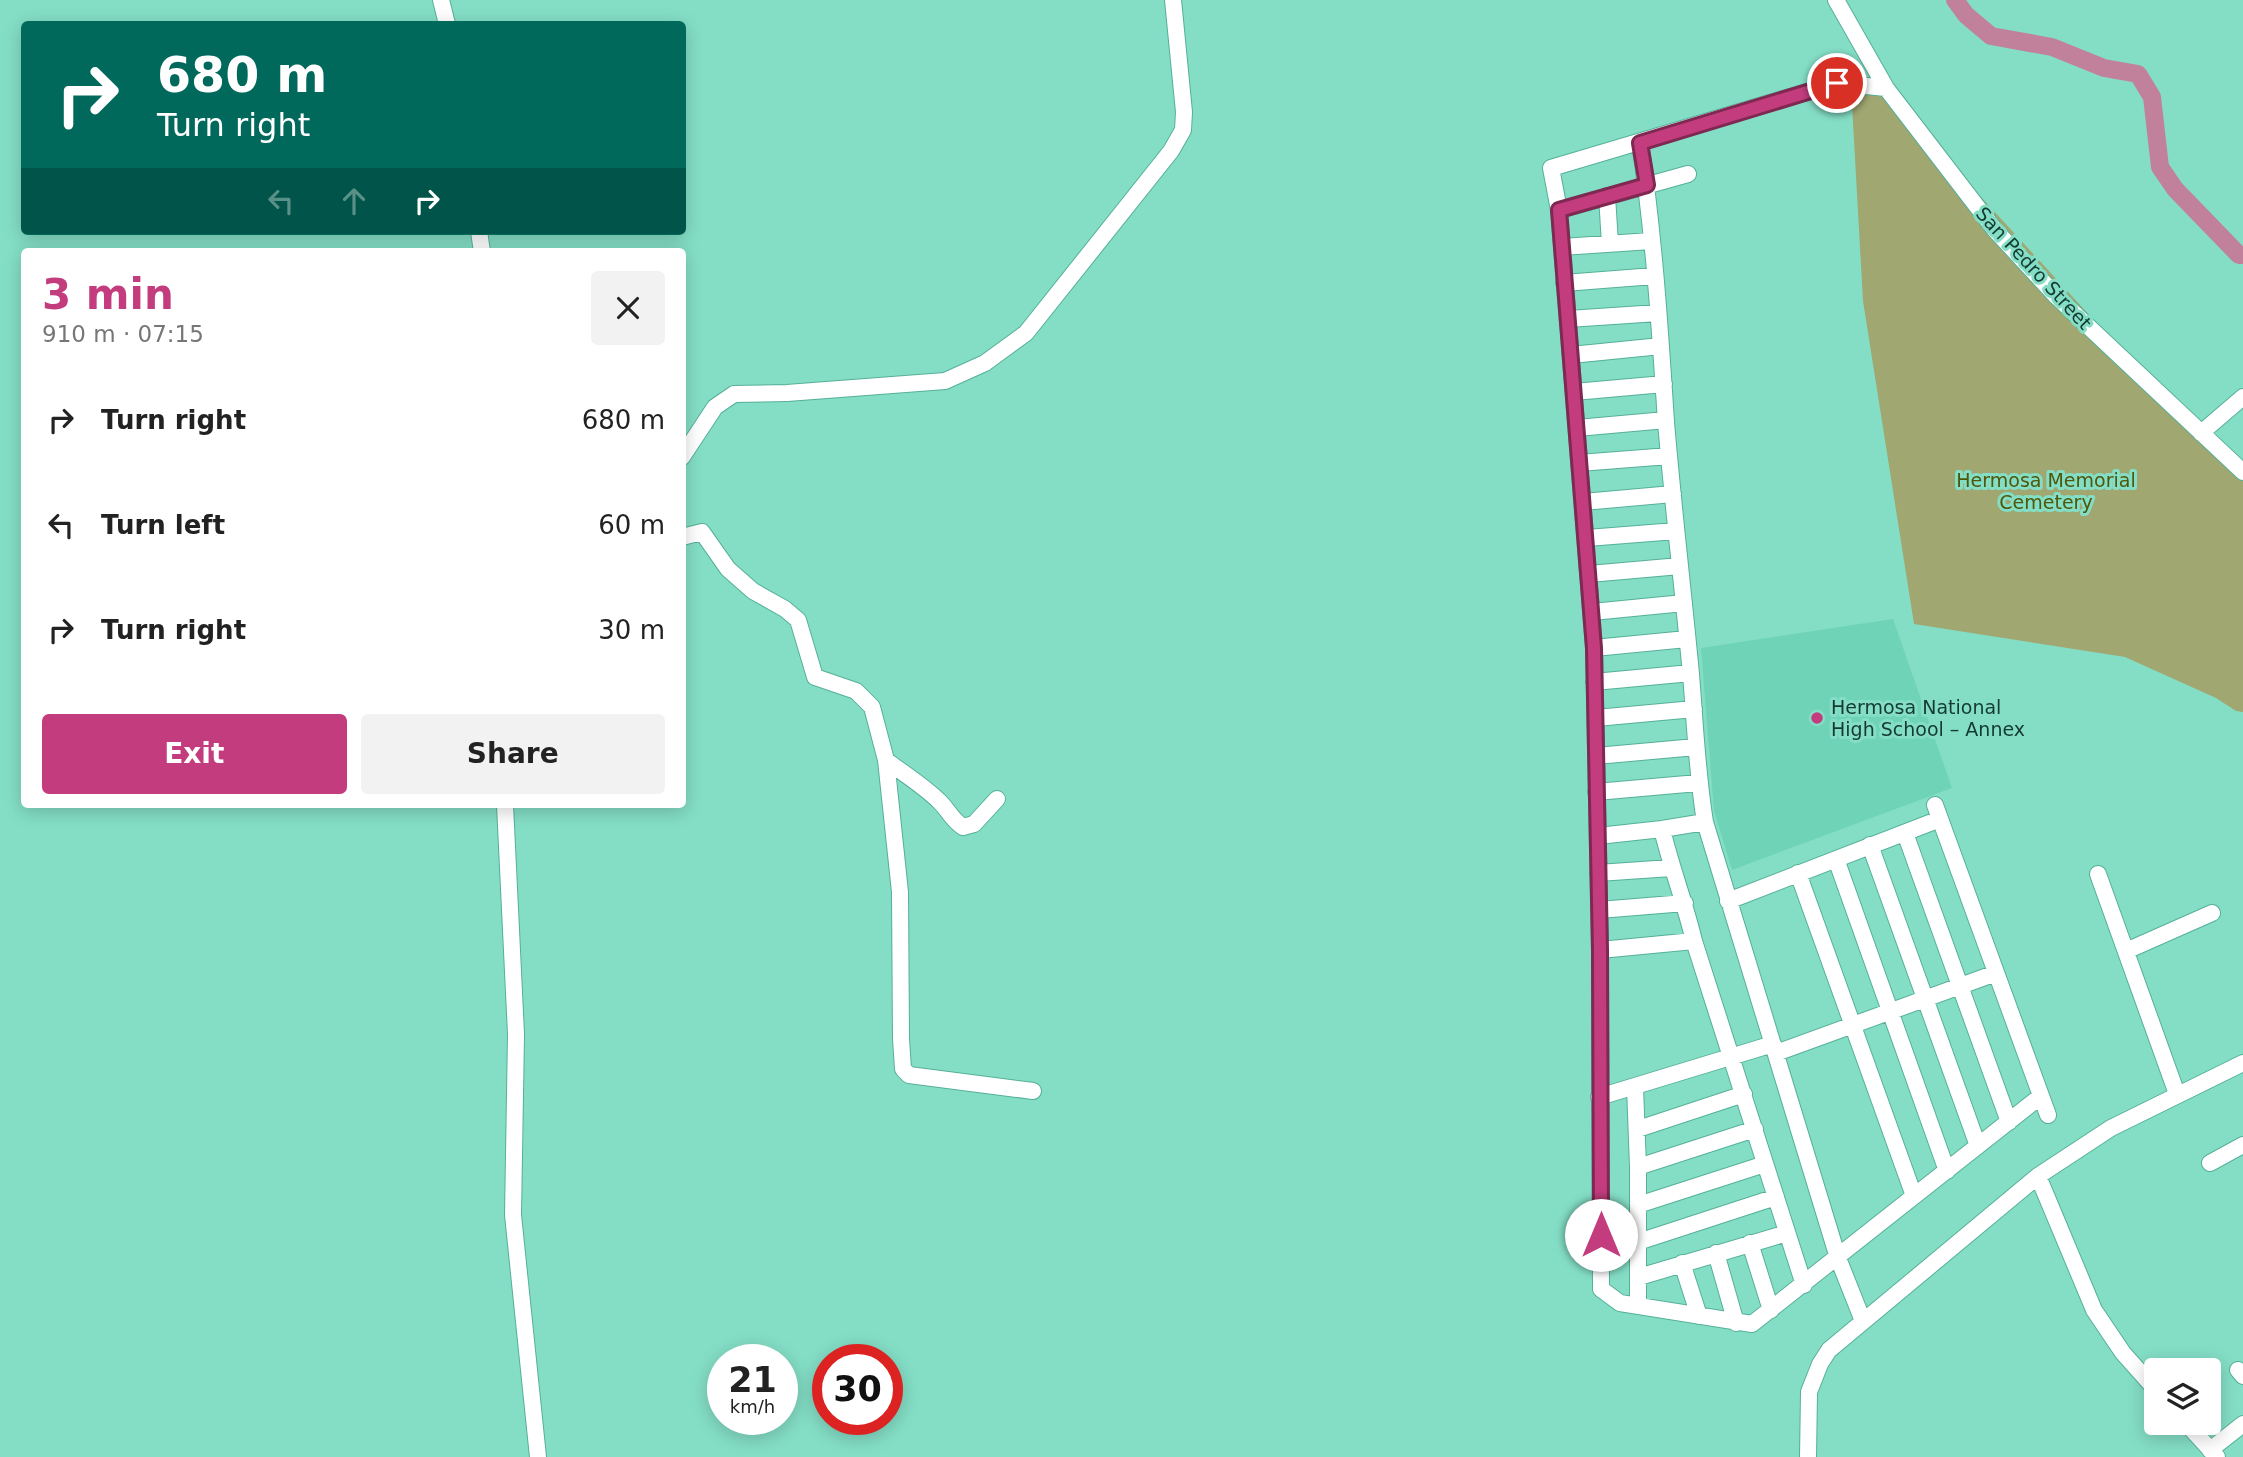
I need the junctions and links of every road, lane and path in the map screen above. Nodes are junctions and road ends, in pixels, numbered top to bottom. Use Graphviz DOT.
graph roads {
  1 [pos="441,0"];
  2 [pos="1173,0"];
  3 [pos="1836,0"];
  4 [pos="446,21"];
  5 [pos="1886,88"];
  6 [pos="1640,143"];
  7 [pos="1688,174"];
  8 [pos="1647,185"];
  9 [pos="1607,196"];
  10 [pos="1559,210"];
  11 [pos="1651,241"];
  12 [pos="1610,244"];
  13 [pos="1562,247"];
  14 [pos="1654,276"];
  15 [pos="1564,283"];
  16 [pos="1658,313"];
  17 [pos="1568,319"];
  18 [pos="1661,346"];
  19 [pos="1571,355"];
  20 [pos="1664,384"];
  21 [pos="1574,392"];
  22 [pos="2241,403"];
  23 [pos="1666,421"];
  24 [pos="1577,428"];
  25 [pos="2201,433"];
  26 [pos="686,451"];
  27 [pos="1670,456"];
  28 [pos="1579,463"];
  29 [pos="2243,472"];
  30 [pos="1673,494"];
  31 [pos="1583,502"];
  32 [pos="1676,531"];
  33 [pos="686,536"];
  34 [pos="1587,538"];
  35 [pos="1680,566"];
  36 [pos="1589,574"];
  37 [pos="1684,603"];
  38 [pos="1592,612"];
  39 [pos="1687,639"];
  40 [pos="1594,648"];
  41 [pos="1690,673"];
  42 [pos="1594,682"];
  43 [pos="1694,709"];
  44 [pos="1596,718"];
  45 [pos="1696,747"];
  46 [pos="1596,755"];
  47 [pos="886,760"];
  48 [pos="1698,783"];
  49 [pos="1596,792"];
  50 [pos="997,799"];
  51 [pos="505,808"];
  52 [pos="1705,822"];
  53 [pos="1662,829"];
  54 [pos="1905,833"];
  55 [pos="1598,836"];
  56 [pos="1870,845"];
  57 [pos="1836,859"];
  58 [pos="1671,868"];
  59 [pos="1598,873"];
  60 [pos="1798,873"];
  61 [pos="2098,874"];
  62 [pos="1728,901"];
  63 [pos="1685,903"];
  64 [pos="1599,910"];
  65 [pos="2212,913"];
  66 [pos="1695,941"];
  67 [pos="1600,950"];
  68 [pos="2126,951"];
  69 [pos="1996,973"];
  70 [pos="1960,986"];
  71 [pos="1926,999"];
  72 [pos="1891,1011"];
  73 [pos="1853,1024"];
  74 [pos="1774,1048"];
  75 [pos="1732,1057"];
  76 [pos="2243,1063"];
  77 [pos="1635,1087"];
  78 [pos="1033,1091"];
  79 [pos="1744,1094"];
  80 [pos="2177,1094"];
  81 [pos="2041,1096"];
  82 [pos="1600,1097"];
  83 [pos="2048,1115"];
  84 [pos="2009,1122"];
  85 [pos="1637,1129"];
  86 [pos="1755,1129"];
  87 [pos="2243,1145"];
  88 [pos="1978,1146"];
  89 [pos="2210,1163"];
  90 [pos="1765,1164"];
  91 [pos="1638,1167"];
  92 [pos="1947,1171"];
  93 [pos="2038,1177"];
  94 [pos="1914,1196"];
  95 [pos="1776,1197"];
  96 [pos="1638,1205"];
  97 [pos="1787,1233"];
  98 [pos="1639,1242"];
  99 [pos="1750,1243"];
  100 [pos="1716,1253"];
  101 [pos="1838,1258"];
  102 [pos="1682,1263"];
  103 [pos="1639,1277"];
  104 [pos="1804,1285"];
  105 [pos="1639,1306"];
  106 [pos="1772,1310"];
  107 [pos="1699,1316"];
  108 [pos="1863,1321"];
  109 [pos="1736,1323"];
  110 [pos="2144,1377"];
  111 [pos="2243,1424"];
  112 [pos="2197,1435"];
  113 [pos="2213,1453"];
  114 [pos="538,1457"];
  115 [pos="1808,1457"];
  1 -- 4 [label="street"];
  2 -- 26 [label="street"];
  3 -- 5 [label="street, San Pedro Street"];
  5 -- 6 [label="street"];
  5 -- 25 [label="street, San Pedro Street"];
  6 -- 8 [label="street"];
  6 -- 10 [label="street"];
  7 -- 8 [label="street"];
  8 -- 9 [label="street"];
  8 -- 11 [label="street"];
  9 -- 10 [label="street"];
  9 -- 12 [label="street"];
  10 -- 13 [label="street"];
  11 -- 12 [label="street"];
  11 -- 14 [label="street"];
  12 -- 13 [label="street"];
  13 -- 15 [label="street"];
  14 -- 15 [label="street"];
  14 -- 16 [label="street"];
  15 -- 17 [label="street"];
  16 -- 17 [label="street"];
  16 -- 18 [label="street"];
  17 -- 19 [label="street"];
  18 -- 19 [label="street"];
  18 -- 20 [label="street"];
  19 -- 21 [label="street"];
  20 -- 21 [label="street"];
  20 -- 23 [label="street"];
  21 -- 24 [label="street"];
  22 -- 25 [label="street"];
  23 -- 24 [label="street"];
  23 -- 27 [label="street"];
  24 -- 28 [label="street"];
  25 -- 29 [label="street, San Pedro Street"];
  27 -- 28 [label="street"];
  27 -- 30 [label="street"];
  28 -- 31 [label="street"];
  30 -- 31 [label="street"];
  30 -- 32 [label="street"];
  31 -- 34 [label="street"];
  32 -- 34 [label="street"];
  32 -- 35 [label="street"];
  33 -- 47 [label="street"];
  34 -- 36 [label="street"];
  35 -- 36 [label="street"];
  35 -- 37 [label="street"];
  36 -- 38 [label="street"];
  37 -- 38 [label="street"];
  37 -- 39 [label="street"];
  38 -- 40 [label="street"];
  39 -- 40 [label="street"];
  39 -- 41 [label="street"];
  40 -- 42 [label="street"];
  41 -- 42 [label="street"];
  41 -- 43 [label="street"];
  42 -- 44 [label="street"];
  43 -- 44 [label="street"];
  43 -- 45 [label="street"];
  44 -- 46 [label="street"];
  45 -- 46 [label="street"];
  45 -- 48 [label="street"];
  46 -- 49 [label="street"];
  47 -- 50 [label="street"];
  47 -- 78 [label="street"];
  48 -- 49 [label="street"];
  48 -- 52 [label="street"];
  49 -- 55 [label="street"];
  51 -- 114 [label="street"];
  52 -- 53 [label="street"];
  52 -- 62 [label="street"];
  53 -- 55 [label="street"];
  53 -- 58 [label="street"];
  54 -- 56 [label="street"];
  54 -- 69 [label="street"];
  54 -- 70 [label="street"];
  55 -- 59 [label="street"];
  56 -- 57 [label="street"];
  56 -- 71 [label="street"];
  57 -- 60 [label="street"];
  57 -- 72 [label="street"];
  58 -- 59 [label="street"];
  58 -- 63 [label="street"];
  59 -- 64 [label="street"];
  60 -- 62 [label="street"];
  60 -- 73 [label="street"];
  61 -- 68 [label="street"];
  62 -- 74 [label="street"];
  63 -- 64 [label="street"];
  63 -- 66 [label="street"];
  64 -- 67 [label="street"];
  65 -- 68 [label="street"];
  66 -- 67 [label="street"];
  66 -- 75 [label="street"];
  67 -- 82 [label="street"];
  68 -- 80 [label="street"];
  69 -- 70 [label="street"];
  69 -- 81 [label="street"];
  70 -- 71 [label="street"];
  70 -- 84 [label="street"];
  71 -- 72 [label="street"];
  71 -- 88 [label="street"];
  72 -- 73 [label="street"];
  72 -- 92 [label="street"];
  73 -- 74 [label="street"];
  73 -- 94 [label="street"];
  74 -- 75 [label="street"];
  74 -- 101 [label="street"];
  75 -- 77 [label="street"];
  75 -- 79 [label="street"];
  76 -- 80 [label="street"];
  77 -- 82 [label="street"];
  77 -- 85 [label="street"];
  79 -- 85 [label="street"];
  79 -- 86 [label="street"];
  80 -- 93 [label="street"];
  81 -- 83 [label="street"];
  81 -- 84 [label="street"];
  82 -- 105 [label="street"];
  84 -- 88 [label="street"];
  85 -- 91 [label="street"];
  86 -- 90 [label="street"];
  86 -- 91 [label="street"];
  87 -- 89 [label="street"];
  88 -- 92 [label="street"];
  90 -- 95 [label="street"];
  90 -- 96 [label="street"];
  91 -- 96 [label="street"];
  92 -- 94 [label="street"];
  93 -- 108 [label="street"];
  93 -- 110 [label="street"];
  94 -- 101 [label="street"];
  95 -- 97 [label="street"];
  95 -- 98 [label="street"];
  96 -- 98 [label="street"];
  97 -- 99 [label="street"];
  97 -- 104 [label="street"];
  98 -- 103 [label="street"];
  99 -- 100 [label="street"];
  99 -- 106 [label="street"];
  100 -- 102 [label="street"];
  100 -- 109 [label="street"];
  101 -- 104 [label="street"];
  101 -- 108 [label="street"];
  102 -- 103 [label="street"];
  102 -- 107 [label="street"];
  103 -- 105 [label="street"];
  104 -- 106 [label="street"];
  105 -- 107 [label="street"];
  106 -- 109 [label="street"];
  107 -- 109 [label="street"];
  108 -- 115 [label="street"];
  111 -- 113 [label="street"];
  112 -- 113 [label="street"];
}
